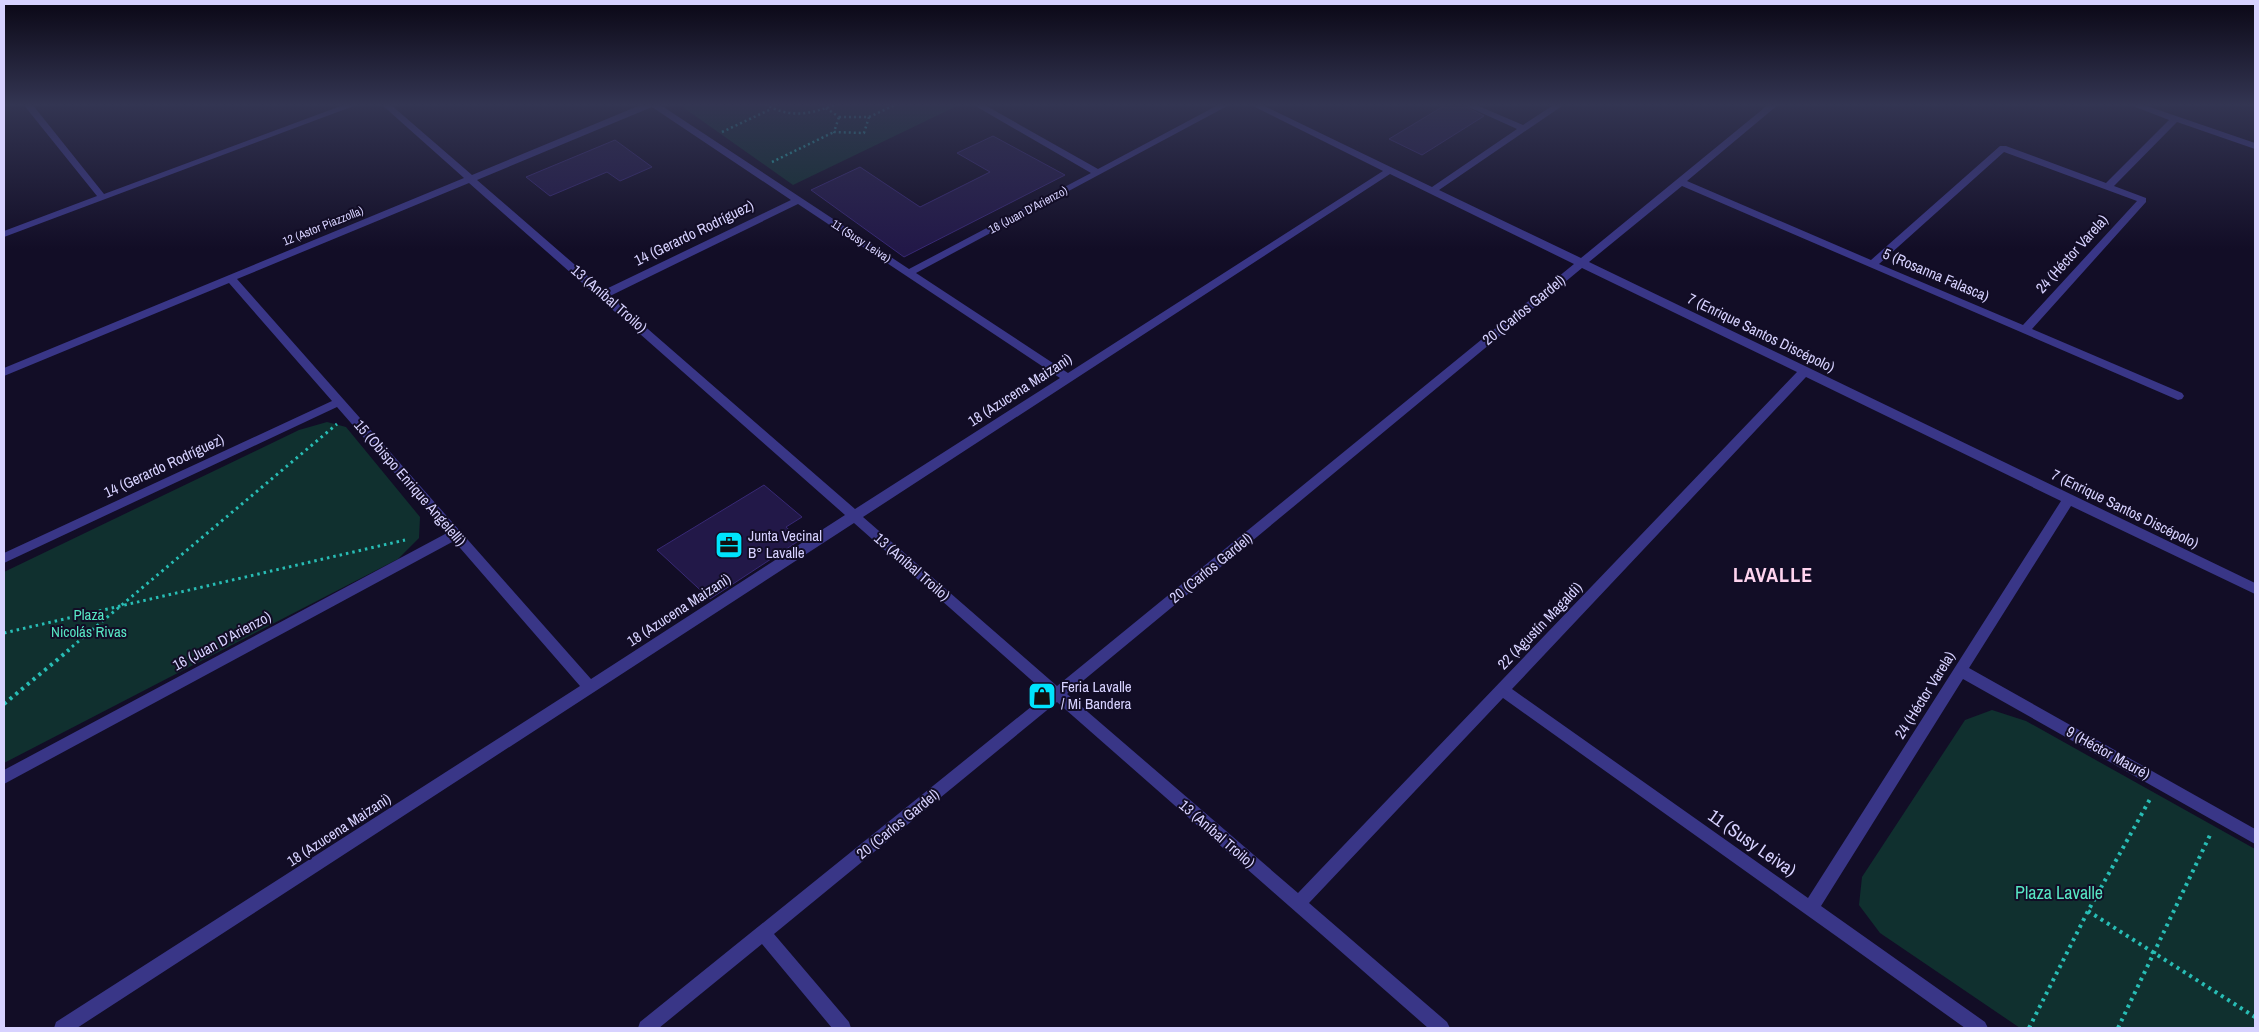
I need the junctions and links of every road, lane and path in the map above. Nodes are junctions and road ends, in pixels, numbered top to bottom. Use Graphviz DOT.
graph roads {
  1 [pos="66,152"];
  2 [pos="224,152"];
  3 [pos="440,152"];
  4 [pos="536,152"];
  5 [pos="726,152"];
  6 [pos="794,152"];
  7 [pos="1061,152"];
  8 [pos="1137,152"];
  9 [pos="1353,152"];
  10 [pos="1490,152"];
  11 [pos="1717,152"];
  12 [pos="1998,152"];
  13 [pos="2014,152"];
  14 [pos="2142,152"];
  15 [pos="1390,170"];
  16 [pos="755,172"];
  17 [pos="1098,173"];
  18 [pos="471,179"];
  19 [pos="1681,182"];
  20 [pos="2108,187"];
  21 [pos="1432,191"];
  22 [pos="102,197"];
  23 [pos="798,200"];
  24 [pos="4,234"];
  25 [pos="1582,263"];
  26 [pos="1873,264"];
  27 [pos="909,273"];
  28 [pos="230,278"];
  29 [pos="603,295"];
  30 [pos="2025,330"];
  31 [pos="1805,371"];
  32 [pos="4,372"];
  33 [pos="1068,378"];
  34 [pos="2178,396"];
  35 [pos="339,402"];
  36 [pos="349,414"];
  37 [pos="2069,499"];
  38 [pos="855,516"];
  39 [pos="456,534"];
  40 [pos="413,538"];
  41 [pos="4,558"];
  42 [pos="2255,589"];
  43 [pos="123,604"];
  44 [pos="4,634"];
  45 [pos="1960,670"];
  46 [pos="590,687"];
  47 [pos="1502,690"];
  48 [pos="1057,694"];
  49 [pos="4,704"];
  50 [pos="4,777"];
  51 [pos="2159,782"];
  52 [pos="2219,816"];
  53 [pos="2255,837"];
  54 [pos="1298,904"];
  55 [pos="1810,909"];
  56 [pos="2088,911"];
  57 [pos="764,934"];
  58 [pos="2153,952"];
  59 [pos="2255,1017"];
  60 [pos="62,1028"];
  61 [pos="646,1028"];
  62 [pos="843,1028"];
  63 [pos="1441,1028"];
  64 [pos="1979,1028"];
  65 [pos="2029,1028"];
  66 [pos="2118,1028"];
  1 -- 22 [label="street"];
  2 -- 22 [label="street"];
  3 -- 18 [label="street, 13 (Aníbal Troilo)"];
  4 -- 18 [label="street, 12 (Astor Piazzolla)"];
  5 -- 16 [label="street, 11 (Susy Leiva)"];
  6 -- 16 [label="path"];
  7 -- 17 [label="street"];
  8 -- 17 [label="street, 16 (Juan D'Arienzo)"];
  9 -- 15 [label="street, 7 (Enrique Santos Discépolo)"];
  10 -- 21 [label="street"];
  11 -- 19 [label="street, 20 (Carlos Gardel)"];
  12 -- 26 [label="street"];
  13 -- 20 [label="street"];
  14 -- 20 [label="street"];
  15 -- 21 [label="street, 7 (Enrique Santos Discépolo)"];
  15 -- 33 [label="street, 18 (Azucena Maizani)"];
  16 -- 23 [label="street, 11 (Susy Leiva)"];
  17 -- 27 [label="street, 16 (Juan D'Arienzo)"];
  18 -- 28 [label="street, 12 (Astor Piazzolla)"];
  18 -- 29 [label="street, 13 (Aníbal Troilo)"];
  19 -- 25 [label="street, 20 (Carlos Gardel)"];
  19 -- 26 [label="street, 5 (Rosanna Falasca)"];
  20 -- 30 [label="street, 24 (Héctor Varela)"];
  21 -- 25 [label="street, 7 (Enrique Santos Discépolo)"];
  22 -- 24 [label="street"];
  23 -- 27 [label="street, 11 (Susy Leiva)"];
  23 -- 29 [label="street, 14 (Gerardo Rodríguez)"];
  25 -- 31 [label="street, 7 (Enrique Santos Discépolo)"];
  25 -- 48 [label="street, 20 (Carlos Gardel)"];
  26 -- 30 [label="street, 5 (Rosanna Falasca)"];
  27 -- 33 [label="street, 11 (Susy Leiva)"];
  28 -- 32 [label="street, 12 (Astor Piazzolla)"];
  28 -- 35 [label="street, 15 (Obispo Enrique Angelelli)"];
  29 -- 38 [label="street, 13 (Aníbal Troilo)"];
  30 -- 34 [label="street, 5 (Rosanna Falasca)"];
  31 -- 37 [label="street, 7 (Enrique Santos Discépolo)"];
  31 -- 47 [label="street, 22 (Agustín Magaldi)"];
  33 -- 38 [label="street, 18 (Azucena Maizani)"];
  35 -- 36 [label="street, 15 (Obispo Enrique Angelelli)"];
  35 -- 41 [label="street, 14 (Gerardo Rodríguez)"];
  36 -- 39 [label="street, 15 (Obispo Enrique Angelelli)"];
  36 -- 43 [label="path"];
  37 -- 42 [label="street, 7 (Enrique Santos Discépolo)"];
  37 -- 45 [label="street, 24 (Héctor Varela)"];
  38 -- 46 [label="street, 18 (Azucena Maizani)"];
  38 -- 48 [label="street, 13 (Aníbal Troilo)"];
  39 -- 46 [label="street, 15 (Obispo Enrique Angelelli)"];
  39 -- 50 [label="street, 16 (Juan D'Arienzo)"];
  40 -- 43 [label="path"];
  43 -- 44 [label="path"];
  43 -- 49 [label="path"];
  45 -- 51 [label="street, 9 (Héctor Mauré)"];
  45 -- 55 [label="street, 24 (Héctor Varela)"];
  46 -- 60 [label="street, 18 (Azucena Maizani)"];
  47 -- 54 [label="street, 22 (Agustín Magaldi)"];
  47 -- 55 [label="street, 11 (Susy Leiva)"];
  48 -- 54 [label="street, 13 (Aníbal Troilo)"];
  48 -- 57 [label="street, 20 (Carlos Gardel)"];
  51 -- 52 [label="street, 9 (Héctor Mauré)"];
  51 -- 56 [label="path"];
  52 -- 53 [label="street, 9 (Héctor Mauré)"];
  52 -- 58 [label="path"];
  54 -- 63 [label="street, 13 (Aníbal Troilo)"];
  55 -- 64 [label="street, 11 (Susy Leiva)"];
  56 -- 58 [label="path"];
  56 -- 65 [label="path"];
  57 -- 61 [label="street, 20 (Carlos Gardel)"];
  57 -- 62 [label="street"];
  58 -- 59 [label="path"];
  58 -- 66 [label="path"];
}
